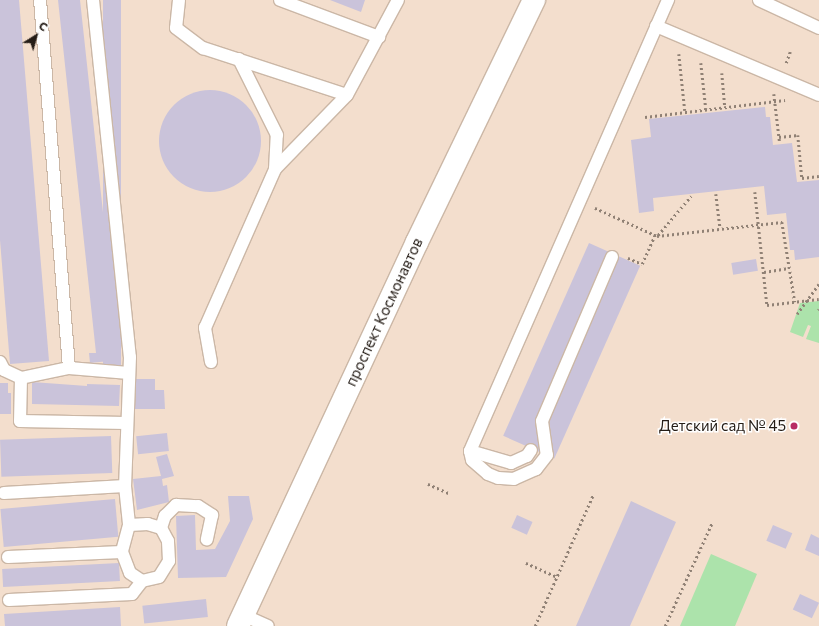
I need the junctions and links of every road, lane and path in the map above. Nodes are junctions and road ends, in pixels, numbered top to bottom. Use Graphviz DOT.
graph roads {
  1 [pos="40,0"];
  2 [pos="93,0"];
  3 [pos="179,0"];
  4 [pos="280,0"];
  5 [pos="398,0"];
  6 [pos="534,0"];
  7 [pos="668,0"];
  8 [pos="759,0"];
  9 [pos="656,26"];
  10 [pos="819,28"];
  11 [pos="379,38"];
  12 [pos="679,53"];
  13 [pos="239,59"];
  14 [pos="701,63"];
  15 [pos="722,72"];
  16 [pos="347,95"];
  17 [pos="819,95"];
  18 [pos="787,100"];
  19 [pos="725,106"];
  20 [pos="706,109"];
  21 [pos="685,112"];
  22 [pos="645,117"];
  23 [pos="780,137"];
  24 [pos="275,168"];
  25 [pos="819,176"];
  26 [pos="755,192"];
  27 [pos="716,194"];
  28 [pos="691,196"];
  29 [pos="594,207"];
  30 [pos="760,224"];
  31 [pos="720,229"];
  32 [pos="656,235"];
  33 [pos="612,257"];
  34 [pos="636,262"];
  35 [pos="789,268"];
  36 [pos="764,272"];
  37 [pos="819,284"];
  38 [pos="819,299"];
  39 [pos="807,301"];
  40 [pos="795,302"];
  41 [pos="797,314"];
  42 [pos="0,362"];
  43 [pos="211,362"];
  44 [pos="69,368"];
  45 [pos="130,373"];
  46 [pos="21,378"];
  47 [pos="126,423"];
  48 [pos="531,450"];
  49 [pos="470,451"];
  50 [pos="428,484"];
  51 [pos="125,486"];
  52 [pos="4,493"];
  53 [pos="450,494"];
  54 [pos="593,495"];
  55 [pos="712,523"];
  56 [pos="129,525"];
  57 [pos="161,528"];
  58 [pos="207,540"];
  59 [pos="122,552"];
  60 [pos="8,557"];
  61 [pos="526,563"];
  62 [pos="557,577"];
  63 [pos="142,581"];
  64 [pos="9,600"];
  65 [pos="240,621"];
  66 [pos="268,626"];
  67 [pos="535,626"];
  68 [pos="666,626"];
  1 -- 44 [label="lane"];
  2 -- 45 [label="lane"];
  3 -- 13 [label="lane"];
  4 -- 11 [label="lane"];
  5 -- 11 [label="lane"];
  6 -- 65 [label="street, проспект Космонавтов"];
  7 -- 9 [label="lane"];
  8 -- 10 [label="lane"];
  9 -- 17 [label="lane"];
  9 -- 49 [label="lane"];
  11 -- 16 [label="lane"];
  12 -- 21 [label="path"];
  13 -- 16 [label="lane"];
  13 -- 24 [label="lane"];
  14 -- 20 [label="path"];
  15 -- 19 [label="path"];
  16 -- 24 [label="lane"];
  18 -- 19 [label="path"];
  19 -- 20 [label="path"];
  20 -- 21 [label="path"];
  21 -- 22 [label="path"];
  23 -- 25 [label="path"];
  24 -- 43 [label="lane"];
  26 -- 30 [label="path"];
  27 -- 31 [label="path"];
  28 -- 32 [label="path"];
  29 -- 32 [label="path"];
  30 -- 31 [label="path"];
  30 -- 35 [label="path"];
  30 -- 36 [label="path"];
  31 -- 32 [label="path"];
  32 -- 34 [label="path"];
  33 -- 49 [label="lane"];
  35 -- 36 [label="path"];
  35 -- 40 [label="path"];
  36 -- 40 [label="path"];
  37 -- 39 [label="path"];
  38 -- 39 [label="path"];
  39 -- 40 [label="path"];
  39 -- 41 [label="path"];
  42 -- 46 [label="lane"];
  44 -- 45 [label="lane"];
  44 -- 46 [label="lane"];
  45 -- 47 [label="lane"];
  46 -- 47 [label="lane"];
  47 -- 51 [label="lane"];
  48 -- 49 [label="lane"];
  50 -- 53 [label="path"];
  51 -- 52 [label="lane"];
  51 -- 56 [label="lane"];
  54 -- 62 [label="path"];
  55 -- 68 [label="path"];
  56 -- 57 [label="lane"];
  56 -- 59 [label="lane"];
  57 -- 58 [label="lane"];
  57 -- 63 [label="lane"];
  59 -- 60 [label="lane"];
  59 -- 63 [label="lane"];
  61 -- 62 [label="path"];
  62 -- 67 [label="path"];
  63 -- 64 [label="lane"];
  65 -- 66 [label="lane"];
}
